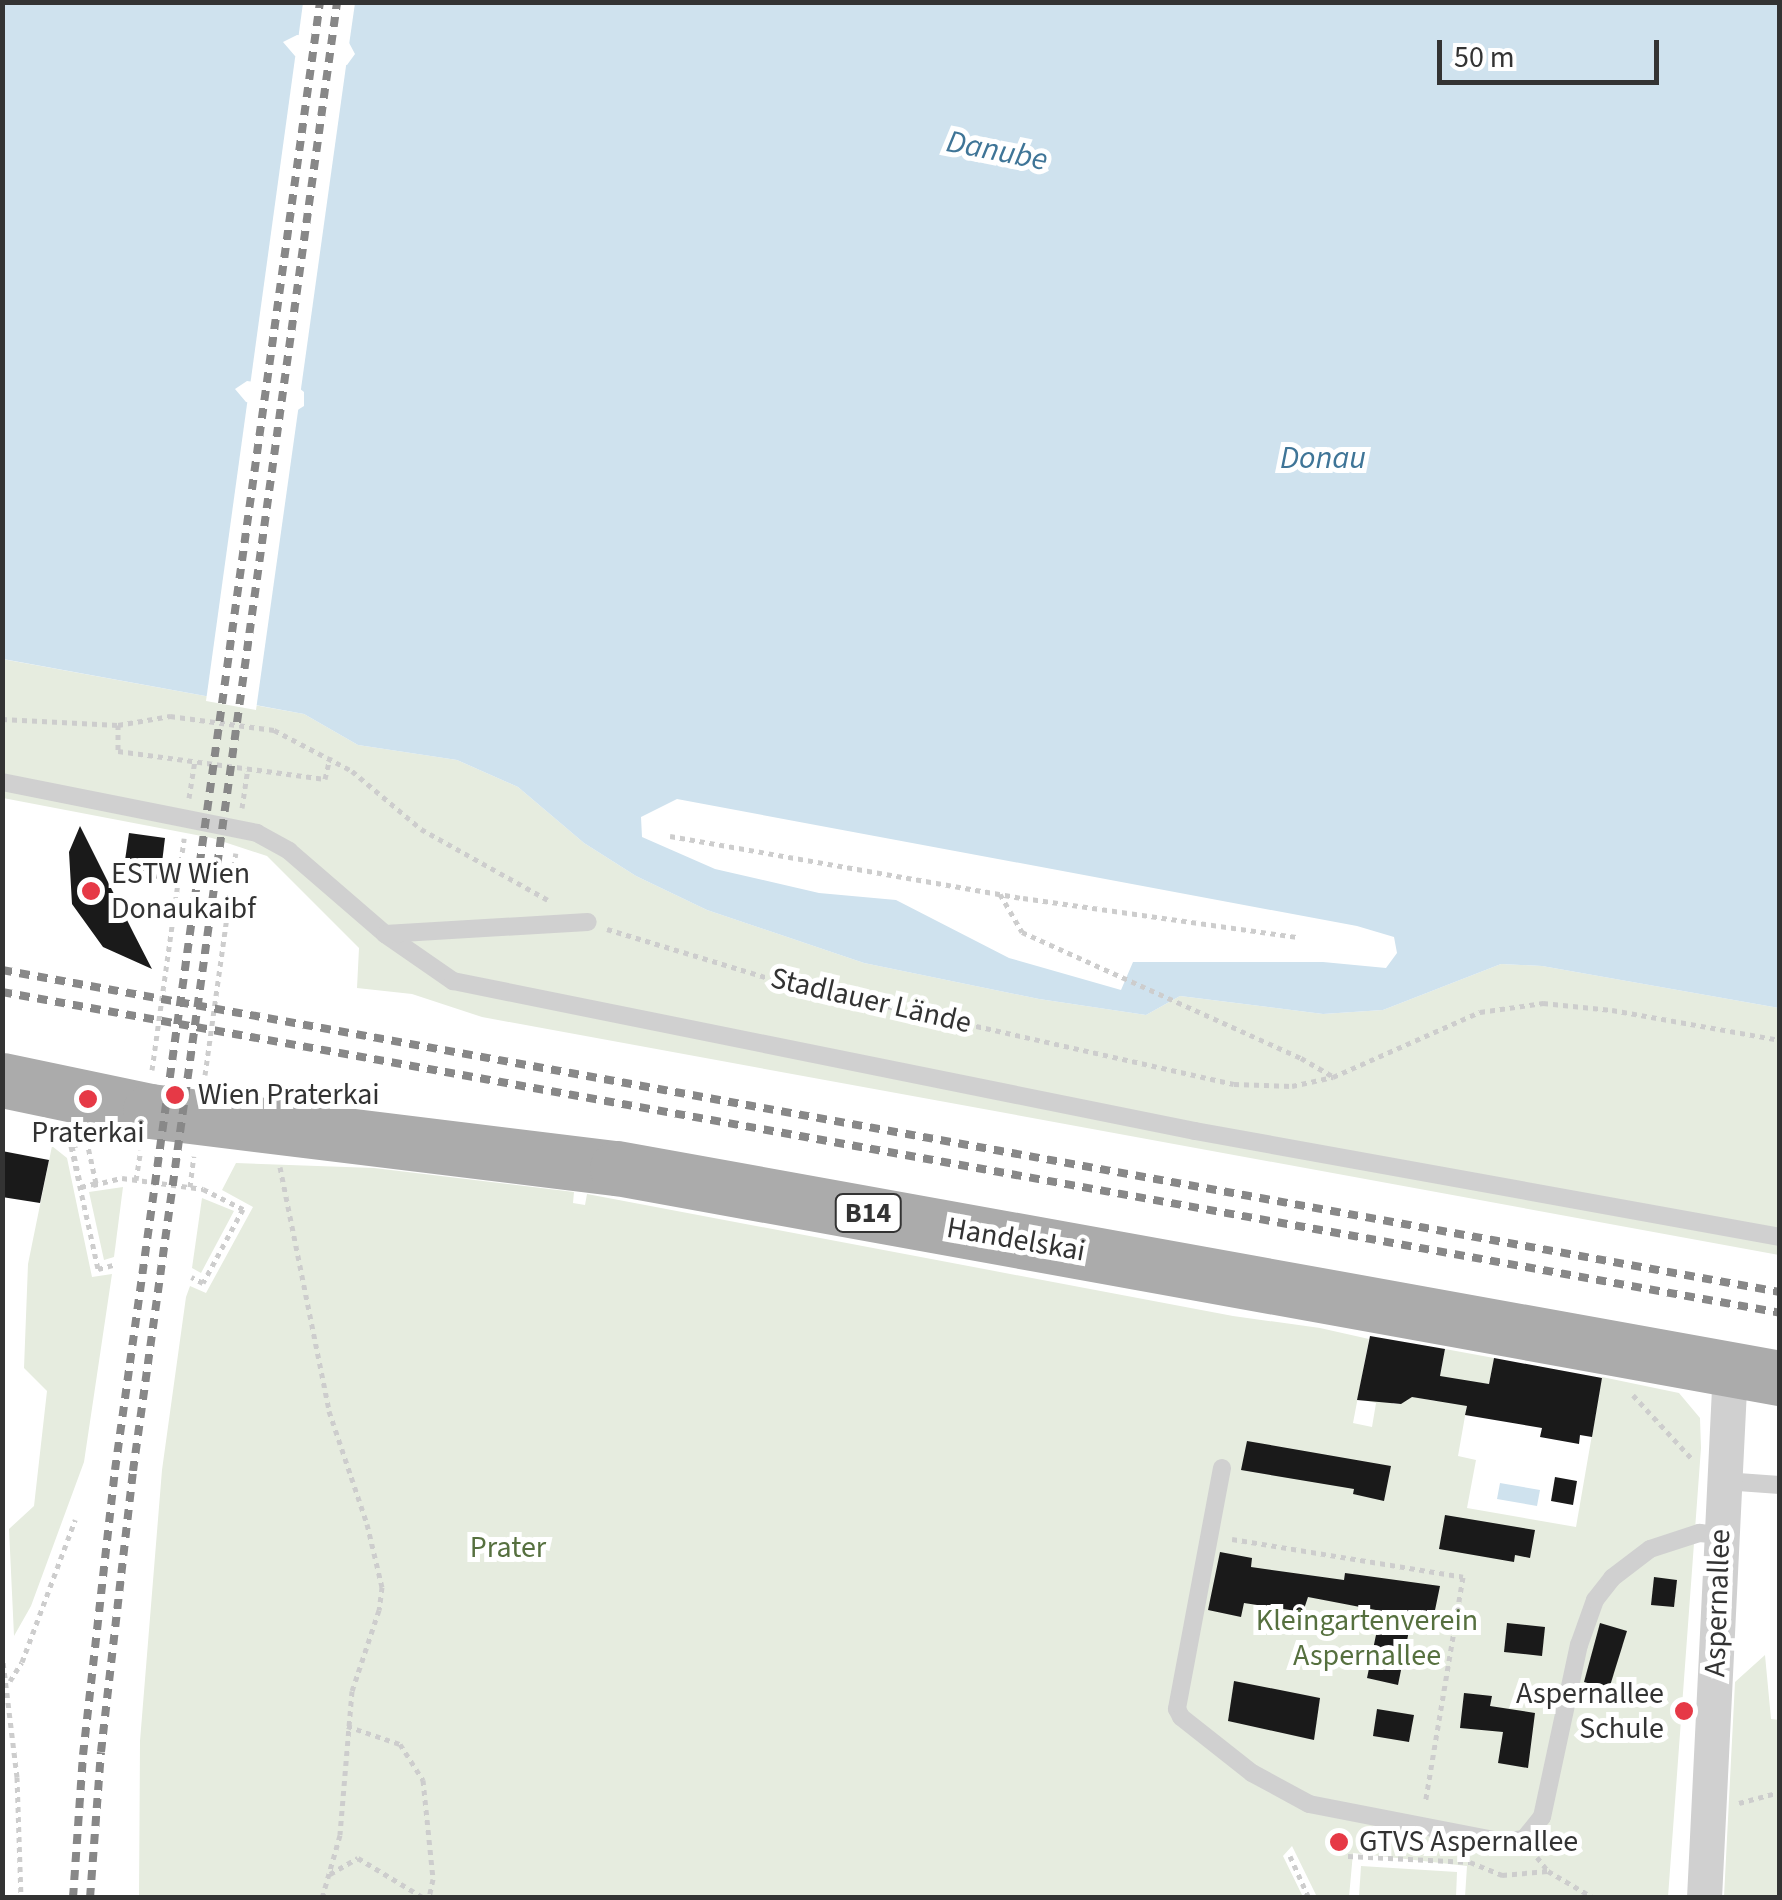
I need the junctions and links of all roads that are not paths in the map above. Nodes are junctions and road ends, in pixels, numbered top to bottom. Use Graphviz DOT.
graph roads {
  1 [pos="2,782"];
  2 [pos="588,922"];
  3 [pos="384,934"];
  4 [pos="2,1080"];
  5 [pos="1780,1237"];
  6 [pos="1755,1373"];
  7 [pos="1222,1468"];
  8 [pos="1710,1474"];
  9 [pos="1780,1485"];
  10 [pos="1720,1535"];
  11 [pos="1704,1898"];
  1 -- 3 [label="lane"];
  2 -- 3 [label="lane"];
  3 -- 5 [label="lane"];
  4 -- 6 [label="main road, Handelskai / B14"];
  6 -- 8 [label="street, Aspernallee"];
  7 -- 10 [label="lane"];
  8 -- 9 [label="lane"];
  8 -- 10 [label="street, Aspernallee"];
  10 -- 11 [label="street, Aspernallee"];
}
